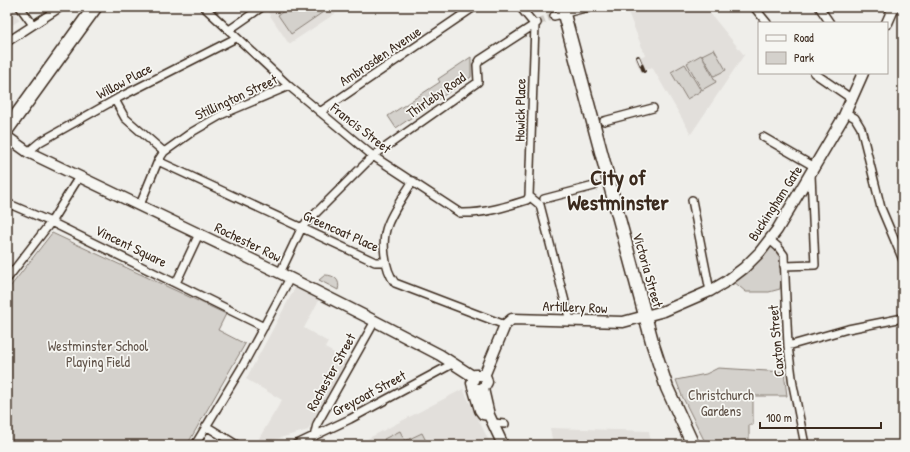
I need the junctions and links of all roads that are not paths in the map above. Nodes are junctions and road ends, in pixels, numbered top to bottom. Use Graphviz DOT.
graph roads {
  1 [pos="20,7"];
  2 [pos="61,7"];
  3 [pos="95,7"];
  4 [pos="204,7"];
  5 [pos="262,7"];
  6 [pos="474,7"];
  7 [pos="520,7"];
  8 [pos="589,7"];
  9 [pos="819,7"];
  10 [pos="894,7"];
  11 [pos="758,9"];
  12 [pos="560,12"];
  13 [pos="767,22"];
  14 [pos="829,22"];
  15 [pos="886,22"];
  16 [pos="536,23"];
  17 [pos="32,25"];
  18 [pos="229,30"];
  19 [pos="236,38"];
  20 [pos="7,42"];
  21 [pos="815,74"];
  22 [pos="863,74"];
  23 [pos="288,86"];
  24 [pos="852,99"];
  25 [pos="115,100"];
  26 [pos="653,108"];
  27 [pos="320,112"];
  28 [pos="845,112"];
  29 [pos="604,120"];
  30 [pos="7,129"];
  31 [pos="7,137"];
  32 [pos="763,137"];
  33 [pos="28,152"];
  34 [pos="164,152"];
  35 [pos="372,156"];
  36 [pos="158,161"];
  37 [pos="813,171"];
  38 [pos="79,178"];
  39 [pos="413,181"];
  40 [pos="594,186"];
  41 [pos="528,198"];
  42 [pos="544,199"];
  43 [pos="692,200"];
  44 [pos="7,203"];
  45 [pos="140,205"];
  46 [pos="51,222"];
  47 [pos="302,228"];
  48 [pos="199,234"];
  49 [pos="770,240"];
  50 [pos="903,260"];
  51 [pos="386,262"];
  52 [pos="784,266"];
  53 [pos="280,273"];
  54 [pos="8,274"];
  55 [pos="290,278"];
  56 [pos="176,283"];
  57 [pos="710,291"];
  58 [pos="646,317"];
  59 [pos="903,318"];
  60 [pos="375,321"];
  61 [pos="570,321"];
  62 [pos="505,325"];
  63 [pos="264,327"];
  64 [pos="788,346"];
  65 [pos="454,363"];
  66 [pos="479,382"];
  67 [pos="491,419"];
  68 [pos="505,424"];
  69 [pos="206,426"];
  70 [pos="314,437"];
  71 [pos="195,445"];
  72 [pos="237,445"];
  73 [pos="295,445"];
  74 [pos="503,445"];
  75 [pos="693,445"];
  76 [pos="805,445"];
  1 -- 17 [label="street"];
  2 -- 17 [label="street"];
  3 -- 30 [label="highway"];
  4 -- 18 [label="street, Francis Street"];
  5 -- 18 [label="street"];
  6 -- 27 [label="street, Ambrosden Avenue"];
  7 -- 16 [label="street"];
  8 -- 12 [label="street"];
  9 -- 14 [label="street"];
  10 -- 15 [label="main road"];
  11 -- 13 [label="street"];
  12 -- 58 [label="main road, Victoria Street"];
  16 -- 35 [label="street, Thirleby Road"];
  16 -- 41 [label="street, Howick Place"];
  17 -- 20 [label="street"];
  18 -- 19 [label="street, Francis Street"];
  19 -- 23 [label="street, Francis Street"];
  19 -- 25 [label="street, Willow Place"];
  21 -- 24 [label="street"];
  22 -- 24 [label="main road, Buckingham Gate"];
  23 -- 27 [label="street, Francis Street"];
  23 -- 34 [label="street, Stillington Street"];
  24 -- 28 [label="main road, Buckingham Gate"];
  25 -- 33 [label="street, Willow Place"];
  25 -- 34 [label="street"];
  26 -- 29 [label="street"];
  27 -- 35 [label="street, Francis Street"];
  28 -- 37 [label="main road, Buckingham Gate"];
  28 -- 50 [label="street"];
  31 -- 33 [label="main road, Rochester Row"];
  32 -- 37 [label="street"];
  33 -- 38 [label="main road, Rochester Row"];
  34 -- 36 [label="street, Stillington Street"];
  35 -- 39 [label="street, Francis Street"];
  35 -- 47 [label="street"];
  36 -- 45 [label="street, Stillington Street"];
  36 -- 47 [label="street, Greencoat Place"];
  37 -- 49 [label="main road, Buckingham Gate"];
  37 -- 52 [label="street"];
  38 -- 45 [label="main road, Rochester Row"];
  38 -- 46 [label="street"];
  39 -- 41 [label="street, Francis Street"];
  39 -- 51 [label="street"];
  40 -- 42 [label="street"];
  41 -- 61 [label="street"];
  43 -- 57 [label="street"];
  44 -- 46 [label="street, Vincent Square"];
  45 -- 48 [label="main road, Rochester Row"];
  46 -- 54 [label="street"];
  46 -- 56 [label="street, Vincent Square"];
  47 -- 51 [label="street, Greencoat Place"];
  47 -- 53 [label="street"];
  48 -- 53 [label="main road, Rochester Row"];
  48 -- 56 [label="street"];
  49 -- 52 [label="street, Caxton Street"];
  49 -- 57 [label="main road, Buckingham Gate"];
  51 -- 62 [label="street, Greencoat Place"];
  52 -- 64 [label="street, Caxton Street"];
  53 -- 55 [label="main road, Rochester Row"];
  55 -- 60 [label="main road, Rochester Row"];
  55 -- 63 [label="street"];
  56 -- 63 [label="street, Vincent Square"];
  57 -- 58 [label="main road, Buckingham Gate"];
  58 -- 61 [label="main road, Artillery Row"];
  58 -- 75 [label="main road, Victoria Street"];
  59 -- 64 [label="street"];
  60 -- 65 [label="main road, Rochester Row"];
  60 -- 70 [label="street, Rochester Street"];
  61 -- 62 [label="main road, Artillery Row"];
  62 -- 66 [label="main road"];
  63 -- 69 [label="street"];
  64 -- 76 [label="street, Caxton Street"];
  65 -- 66 [label="main road, Rochester Row"];
  65 -- 70 [label="street, Greycoat Street"];
  66 -- 67 [label="main road"];
  67 -- 68 [label="street"];
  67 -- 74 [label="main road"];
  69 -- 71 [label="street"];
  69 -- 72 [label="street"];
  70 -- 73 [label="street, Greycoat Street"];
}
